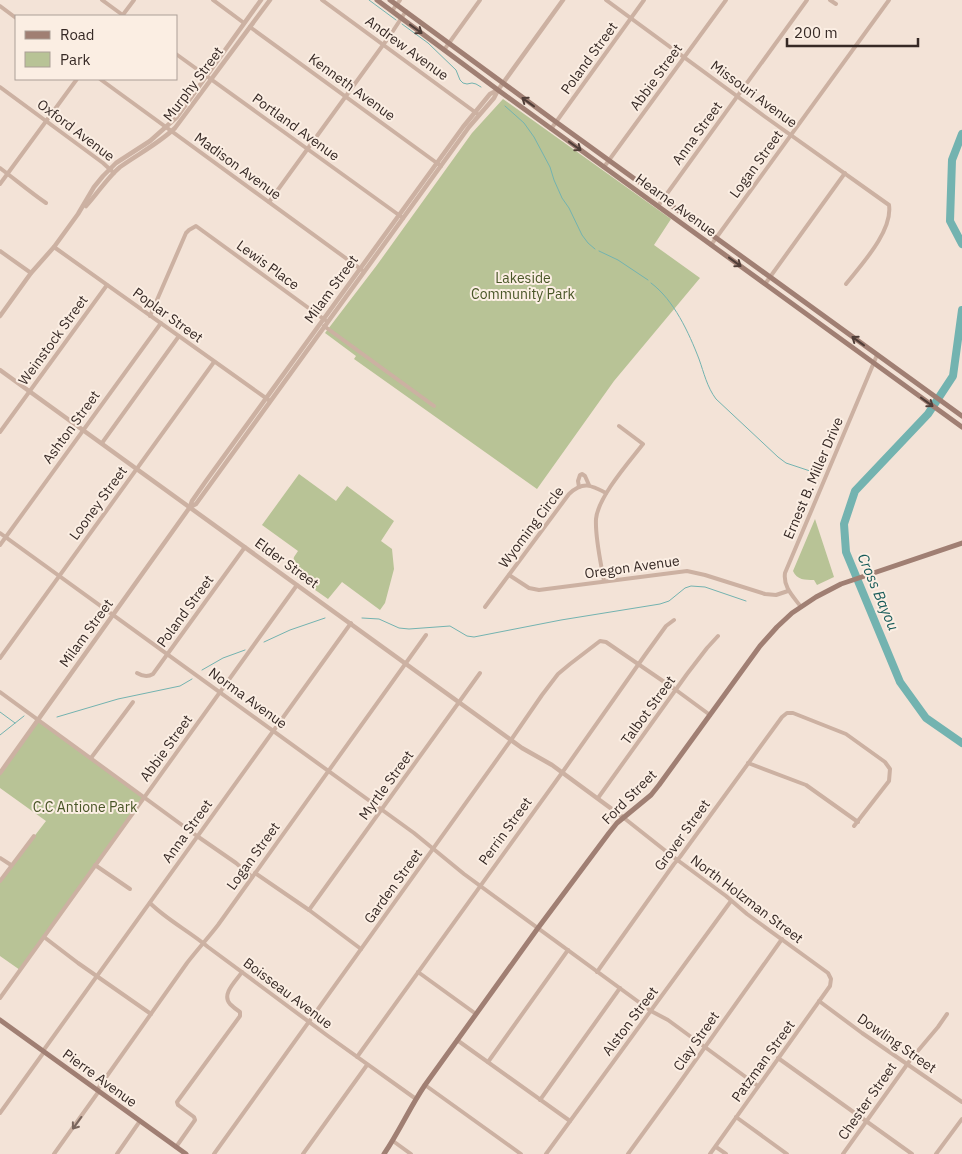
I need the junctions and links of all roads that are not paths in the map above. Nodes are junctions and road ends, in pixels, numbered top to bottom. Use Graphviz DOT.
graph roads {
  1 [pos="102,0"];
  2 [pos="134,0"];
  3 [pos="213,0"];
  4 [pos="261,0"];
  5 [pos="270,0"];
  6 [pos="322,0"];
  7 [pos="377,0"];
  8 [pos="390,0"];
  9 [pos="480,0"];
  10 [pos="563,0"];
  11 [pos="606,0"];
  12 [pos="644,0"];
  13 [pos="726,0"];
  14 [pos="808,0"];
  15 [pos="830,0"];
  16 [pos="889,0"];
  17 [pos="398,2"];
  18 [pos="836,4"];
  19 [pos="0,6"];
  20 [pos="392,11"];
  21 [pos="406,11"];
  22 [pos="122,15"];
  23 [pos="124,15"];
  24 [pos="15,17"];
  25 [pos="402,18"];
  26 [pos="631,18"];
  27 [pos="244,23"];
  28 [pos="250,27"];
  29 [pos="448,43"];
  30 [pos="383,45"];
  31 [pos="444,50"];
  32 [pos="178,55"];
  33 [pos="684,58"];
  34 [pos="206,76"];
  35 [pos="211,79"];
  36 [pos="76,80"];
  37 [pos="101,80"];
  38 [pos="503,84"];
  39 [pos="0,88"];
  40 [pos="498,90"];
  41 [pos="738,96"];
  42 [pos="346,97"];
  43 [pos="477,114"];
  44 [pos="46,121"];
  45 [pos="556,122"];
  46 [pos="166,127"];
  47 [pos="551,129"];
  48 [pos="172,132"];
  49 [pos="791,135"];
  50 [pos="307,149"];
  51 [pos="609,161"];
  52 [pos="439,164"];
  53 [pos="604,167"];
  54 [pos="0,168"];
  55 [pos="110,169"];
  56 [pos="8,173"];
  57 [pos="114,173"];
  58 [pos="845,173"];
  59 [pos="0,184"];
  60 [pos="662,200"];
  61 [pos="269,202"];
  62 [pos="46,203"];
  63 [pos="658,206"];
  64 [pos="80,212"];
  65 [pos="401,217"];
  66 [pos="716,238"];
  67 [pos="711,245"];
  68 [pos="54,246"];
  69 [pos="0,250"];
  70 [pos="362,270"];
  71 [pos="31,273"];
  72 [pos="770,277"];
  73 [pos="765,284"];
  74 [pos="846,284"];
  75 [pos="107,285"];
  76 [pos="0,316"];
  77 [pos="150,316"];
  78 [pos="325,322"];
  79 [pos="161,323"];
  80 [pos="179,336"];
  81 [pos="877,355"];
  82 [pos="214,362"];
  83 [pos="874,363"];
  84 [pos="0,370"];
  85 [pos="30,391"];
  86 [pos="268,400"];
  87 [pos="434,406"];
  88 [pos="962,416"];
  89 [pos="619,426"];
  90 [pos="962,427"];
  91 [pos="83,430"];
  92 [pos="0,432"];
  93 [pos="102,443"];
  94 [pos="137,469"];
  95 [pos="589,485"];
  96 [pos="579,487"];
  97 [pos="606,493"];
  98 [pos="190,507"];
  99 [pos="0,533"];
  100 [pos="6,537"];
  101 [pos="962,543"];
  102 [pos="0,545"];
  103 [pos="245,547"];
  104 [pos="509,575"];
  105 [pos="59,576"];
  106 [pos="604,581"];
  107 [pos="297,585"];
  108 [pos="788,590"];
  109 [pos="485,607"];
  110 [pos="801,607"];
  111 [pos="114,614"];
  112 [pos="674,620"];
  113 [pos="350,624"];
  114 [pos="426,635"];
  115 [pos="718,636"];
  116 [pos="168,654"];
  117 [pos="0,658"];
  118 [pos="406,664"];
  119 [pos="639,664"];
  120 [pos="137,673"];
  121 [pos="480,674"];
  122 [pos="676,690"];
  123 [pos="0,692"];
  124 [pos="220,692"];
  125 [pos="133,702"];
  126 [pos="459,703"];
  127 [pos="710,715"];
  128 [pos="38,719"];
  129 [pos="273,730"];
  130 [pos="511,740"];
  131 [pos="90,758"];
  132 [pos="748,763"];
  133 [pos="329,771"];
  134 [pos="562,772"];
  135 [pos="0,773"];
  136 [pos="144,797"];
  137 [pos="598,798"];
  138 [pos="382,810"];
  139 [pos="624,818"];
  140 [pos="858,822"];
  141 [pos="854,826"];
  142 [pos="34,836"];
  143 [pos="197,836"];
  144 [pos="434,848"];
  145 [pos="0,858"];
  146 [pos="678,860"];
  147 [pos="11,865"];
  148 [pos="96,865"];
  149 [pos="255,873"];
  150 [pos="252,877"];
  151 [pos="0,881"];
  152 [pos="480,886"];
  153 [pos="130,889"];
  154 [pos="732,901"];
  155 [pos="150,903"];
  156 [pos="310,910"];
  157 [pos="538,928"];
  158 [pos="44,937"];
  159 [pos="782,939"];
  160 [pos="203,943"];
  161 [pos="361,949"];
  162 [pos="568,950"];
  163 [pos="242,972"];
  164 [pos="418,972"];
  165 [pos="597,972"];
  166 [pos="97,975"];
  167 [pos="832,980"];
  168 [pos="620,988"];
  169 [pos="0,998"];
  170 [pos="819,1001"];
  171 [pos="651,1010"];
  172 [pos="152,1014"];
  173 [pos="476,1014"];
  174 [pos="947,1014"];
  175 [pos="0,1020"];
  176 [pos="309,1022"];
  177 [pos="457,1040"];
  178 [pos="705,1047"];
  179 [pos="44,1051"];
  180 [pos="357,1057"];
  181 [pos="778,1058"];
  182 [pos="488,1062"];
  183 [pos="367,1065"];
  184 [pos="906,1065"];
  185 [pos="425,1085"];
  186 [pos="758,1086"];
  187 [pos="98,1090"];
  188 [pos="416,1099"];
  189 [pos="540,1100"];
  190 [pos="962,1102"];
  191 [pos="0,1113"];
  192 [pos="736,1117"];
  193 [pos="962,1119"];
  194 [pos="140,1121"];
  195 [pos="570,1121"];
  196 [pos="866,1122"];
  197 [pos="393,1141"];
  198 [pos="176,1147"];
  199 [pos="716,1147"];
  200 [pos="54,1154"];
  201 [pos="117,1154"];
  202 [pos="186,1154"];
  203 [pos="214,1154"];
  204 [pos="303,1154"];
  205 [pos="384,1154"];
  206 [pos="411,1154"];
  207 [pos="520,1154"];
  208 [pos="546,1154"];
  209 [pos="628,1154"];
  210 [pos="710,1154"];
  211 [pos="726,1154"];
  212 [pos="787,1154"];
  213 [pos="843,1154"];
  214 [pos="912,1154"];
  215 [pos="936,1154"];
  1 -- 22 [label="street"];
  2 -- 23 [label="street"];
  3 -- 27 [label="street"];
  4 -- 27 [label="street, Murphy Street"];
  5 -- 28 [label="street, Murphy Street"];
  6 -- 30 [label="street, Andrew Avenue"];
  7 -- 20 [label="main road, Hearne Avenue"];
  8 -- 17 [label="main road, Hearne Avenue"];
  9 -- 29 [label="street"];
  10 -- 38 [label="street, Milam Street"];
  11 -- 26 [label="street, Missouri Avenue"];
  12 -- 26 [label="street, Poland Street"];
  13 -- 33 [label="street, Abbie Street"];
  14 -- 41 [label="street, Anna Street"];
  15 -- 18 [label="street"];
  16 -- 49 [label="street, Logan Street"];
  17 -- 20 [label="street"];
  17 -- 21 [label="main road, Hearne Avenue"];
  19 -- 24 [label="street"];
  20 -- 25 [label="main road, Hearne Avenue"];
  21 -- 25 [label="street"];
  21 -- 29 [label="main road, Hearne Avenue"];
  25 -- 30 [label="street"];
  25 -- 31 [label="main road, Hearne Avenue, one-way"];
  26 -- 33 [label="street, Missouri Avenue"];
  26 -- 45 [label="street, Poland Street"];
  27 -- 34 [label="street, Murphy Street"];
  28 -- 35 [label="street, Murphy Street"];
  28 -- 42 [label="street, Kenneth Avenue"];
  29 -- 31 [label="street"];
  29 -- 38 [label="main road, Hearne Avenue"];
  30 -- 42 [label="street"];
  30 -- 43 [label="street, Andrew Avenue"];
  31 -- 40 [label="main road, Hearne Avenue"];
  32 -- 34 [label="street, Portland Avenue"];
  33 -- 41 [label="street, Missouri Avenue"];
  33 -- 51 [label="street, Abbie Street"];
  34 -- 35 [label="street, Portland Avenue"];
  34 -- 46 [label="street, Murphy Street"];
  35 -- 48 [label="street, Murphy Street"];
  35 -- 50 [label="street, Portland Avenue"];
  36 -- 44 [label="street"];
  37 -- 46 [label="street, Madison Avenue"];
  38 -- 40 [label="street, Milam Street"];
  45 -- 38 [label="main road, Hearne Avenue, one-way"];
  39 -- 44 [label="street, Oxford Avenue"];
  40 -- 43 [label="street, Milam Street"];
  40 -- 47 [label="main road, Hearne Avenue"];
  41 -- 49 [label="street, Missouri Avenue"];
  41 -- 60 [label="street, Anna Street"];
  42 -- 50 [label="street"];
  42 -- 52 [label="street, Kenneth Avenue"];
  43 -- 52 [label="street, Milam Street"];
  44 -- 55 [label="street, Oxford Avenue"];
  44 -- 56 [label="street"];
  45 -- 47 [label="street, Poland Street"];
  45 -- 51 [label="main road, Hearne Avenue"];
  46 -- 48 [label="street, Madison Avenue"];
  46 -- 55 [label="street, Murphy Street"];
  47 -- 53 [label="main road, Hearne Avenue, one-way"];
  48 -- 57 [label="street, Murphy Street"];
  48 -- 61 [label="street, Madison Avenue"];
  49 -- 58 [label="street, Missouri Avenue"];
  49 -- 66 [label="street, Logan Street"];
  50 -- 61 [label="street"];
  50 -- 65 [label="street, Portland Avenue"];
  51 -- 53 [label="street, Abbie Street"];
  51 -- 60 [label="main road, Hearne Avenue"];
  52 -- 65 [label="street, Milam Street"];
  53 -- 63 [label="main road, Hearne Avenue"];
  54 -- 56 [label="street"];
  55 -- 57 [label="street, Oxford Avenue"];
  55 -- 64 [label="street, Murphy Street"];
  56 -- 59 [label="street"];
  56 -- 62 [label="street"];
  57 -- 64 [label="street, Murphy Street"];
  58 -- 72 [label="street"];
  58 -- 74 [label="street, Missouri Avenue"];
  60 -- 63 [label="street, Anna Street"];
  60 -- 66 [label="main road, Hearne Avenue"];
  61 -- 70 [label="street, Madison Avenue"];
  63 -- 67 [label="main road, Hearne Avenue"];
  64 -- 68 [label="street, Murphy Street"];
  65 -- 70 [label="street, Milam Street"];
  66 -- 67 [label="street, Logan Street"];
  66 -- 72 [label="main road, Hearne Avenue"];
  67 -- 73 [label="main road, Hearne Avenue, one-way"];
  68 -- 71 [label="street, Murphy Street"];
  68 -- 75 [label="street, Poplar Street"];
  69 -- 71 [label="street"];
  70 -- 78 [label="street, Milam Street"];
  71 -- 76 [label="street, Murphy Street"];
  72 -- 73 [label="street"];
  81 -- 72 [label="main road, Hearne Avenue, one-way"];
  73 -- 83 [label="main road, Hearne Avenue"];
  75 -- 77 [label="street, Poplar Street"];
  75 -- 85 [label="street, Weinstock Street"];
  77 -- 78 [label="street, Lewis Place"];
  77 -- 79 [label="street, Poplar Street"];
  78 -- 86 [label="street, Milam Street"];
  78 -- 87 [label="street, Lewis Place"];
  79 -- 80 [label="street, Poplar Street"];
  79 -- 91 [label="street, Ashton Street"];
  80 -- 82 [label="street, Poplar Street"];
  80 -- 93 [label="street"];
  81 -- 83 [label="street, Ernest B. Miller Drive"];
  81 -- 88 [label="main road, Hearne Avenue"];
  82 -- 86 [label="street, Poplar Street"];
  82 -- 94 [label="street, Looney Street"];
  83 -- 90 [label="main road, Hearne Avenue, one-way"];
  83 -- 108 [label="street, Ernest B. Miller Drive"];
  84 -- 85 [label="street, Elder Street"];
  85 -- 91 [label="street, Elder Street"];
  85 -- 92 [label="street, Weinstock Street"];
  86 -- 98 [label="street, Milam Street"];
  89 -- 97 [label="street"];
  91 -- 93 [label="street, Elder Street"];
  91 -- 100 [label="street, Ashton Street"];
  93 -- 94 [label="street, Elder Street"];
  94 -- 98 [label="street, Elder Street"];
  94 -- 105 [label="street, Looney Street"];
  95 -- 96 [label="street, Wyoming Circle"];
  95 -- 96 [label="street"];
  95 -- 97 [label="street"];
  96 -- 104 [label="street, Wyoming Circle"];
  97 -- 106 [label="street"];
  98 -- 103 [label="street, Elder Street"];
  98 -- 111 [label="street, Milam Street"];
  99 -- 100 [label="street, Norma Avenue"];
  100 -- 102 [label="street, Ashton Street"];
  100 -- 105 [label="street, Norma Avenue"];
  101 -- 110 [label="main road, Ford Street"];
  103 -- 107 [label="street, Elder Street"];
  103 -- 116 [label="street, Poland Street"];
  104 -- 106 [label="street, Oregon Avenue"];
  104 -- 109 [label="street, Wyoming Circle"];
  105 -- 111 [label="street, Norma Avenue"];
  105 -- 117 [label="street, Looney Street"];
  106 -- 108 [label="street, Oregon Avenue"];
  107 -- 113 [label="street, Elder Street"];
  107 -- 124 [label="street, Abbie Street"];
  108 -- 110 [label="street"];
  110 -- 127 [label="main road, Ford Street"];
  111 -- 116 [label="street, Norma Avenue"];
  111 -- 128 [label="street, Milam Street"];
  112 -- 119 [label="street, Perrin Street"];
  113 -- 118 [label="street, Elder Street"];
  113 -- 129 [label="street, Anna Street"];
  114 -- 118 [label="street, Logan Street"];
  115 -- 122 [label="street, Talbot Street"];
  116 -- 120 [label="street, Poland Street"];
  116 -- 124 [label="street, Norma Avenue"];
  118 -- 126 [label="street, Elder Street"];
  118 -- 133 [label="street, Logan Street"];
  119 -- 122 [label="street"];
  119 -- 130 [label="street, Garden Street"];
  119 -- 134 [label="street, Perrin Street"];
  121 -- 126 [label="street, Myrtle Street"];
  122 -- 127 [label="street"];
  122 -- 137 [label="street, Talbot Street"];
  123 -- 128 [label="street"];
  124 -- 129 [label="street, Norma Avenue"];
  124 -- 136 [label="street, Abbie Street"];
  125 -- 131 [label="street"];
  126 -- 130 [label="street, Elder Street"];
  126 -- 138 [label="street, Myrtle Street"];
  127 -- 139 [label="main road, Ford Street"];
  128 -- 131 [label="street"];
  128 -- 135 [label="street, Milam Street"];
  129 -- 133 [label="street, Norma Avenue"];
  129 -- 143 [label="street, Anna Street"];
  130 -- 134 [label="street, Elder Street"];
  130 -- 144 [label="street, Garden Street"];
  131 -- 136 [label="street"];
  132 -- 140 [label="street"];
  132 -- 140 [label="street, Grover Street"];
  132 -- 146 [label="street, Grover Street"];
  133 -- 138 [label="street, Norma Avenue"];
  133 -- 149 [label="street, Logan Street"];
  134 -- 137 [label="street, Elder Street"];
  134 -- 152 [label="street, Perrin Street"];
  136 -- 143 [label="street"];
  136 -- 148 [label="street, Abbie Street"];
  137 -- 139 [label="street, Elder Street"];
  138 -- 144 [label="street, Norma Avenue"];
  138 -- 156 [label="street, Myrtle Street"];
  139 -- 146 [label="street, North Holzman Street"];
  139 -- 157 [label="main road, Ford Street"];
  140 -- 141 [label="street"];
  142 -- 147 [label="street"];
  143 -- 150 [label="street"];
  143 -- 155 [label="street, Anna Street"];
  144 -- 152 [label="street, Norma Avenue"];
  144 -- 161 [label="street, Garden Street"];
  145 -- 147 [label="street"];
  146 -- 154 [label="street, North Holzman Street"];
  146 -- 165 [label="street, Grover Street"];
  147 -- 151 [label="street"];
  148 -- 153 [label="street"];
  148 -- 158 [label="street, Abbie Street"];
  149 -- 150 [label="street, Logan Street"];
  149 -- 156 [label="street"];
  150 -- 160 [label="street, Logan Street"];
  152 -- 157 [label="street, Norma Avenue"];
  152 -- 164 [label="street, Perrin Street"];
  154 -- 159 [label="street, North Holzman Street"];
  154 -- 171 [label="street, Alston Street"];
  155 -- 160 [label="street, Boisseau Avenue"];
  155 -- 166 [label="street, Anna Street"];
  156 -- 161 [label="street"];
  157 -- 162 [label="street, Norma Avenue"];
  157 -- 173 [label="main road, Ford Street"];
  158 -- 166 [label="street"];
  158 -- 169 [label="street, Abbie Street"];
  159 -- 167 [label="street, North Holzman Street"];
  159 -- 178 [label="street, Clay Street"];
  160 -- 163 [label="street, Boisseau Avenue"];
  160 -- 172 [label="street, Logan Street"];
  161 -- 176 [label="street, Garden Street"];
  162 -- 165 [label="street, Norma Avenue"];
  162 -- 182 [label="street"];
  163 -- 176 [label="street, Boisseau Avenue"];
  163 -- 198 [label="street"];
  164 -- 173 [label="street"];
  164 -- 180 [label="street, Perrin Street"];
  165 -- 168 [label="street, Norma Avenue"];
  166 -- 172 [label="street"];
  166 -- 179 [label="street, Anna Street"];
  167 -- 170 [label="street, Patzman Street"];
  168 -- 171 [label="street, Norma Avenue"];
  168 -- 189 [label="street"];
  170 -- 181 [label="street, Patzman Street"];
  170 -- 184 [label="street, Dowling Street"];
  171 -- 178 [label="street, Norma Avenue"];
  171 -- 195 [label="street, Alston Street"];
  172 -- 187 [label="street, Logan Street"];
  173 -- 177 [label="main road, Ford Street"];
  174 -- 184 [label="street, Chester Street"];
  175 -- 179 [label="main road, Pierre Avenue"];
  176 -- 180 [label="street, Boisseau Avenue"];
  176 -- 203 [label="street, Garden Street"];
  177 -- 182 [label="street"];
  177 -- 185 [label="main road, Ford Street"];
  178 -- 186 [label="street, Norma Avenue"];
  178 -- 209 [label="street, Clay Street"];
  179 -- 187 [label="main road, Pierre Avenue"];
  179 -- 191 [label="street, Anna Street"];
  180 -- 183 [label="street, Boisseau Avenue"];
  181 -- 186 [label="street, Patzman Street"];
  181 -- 196 [label="street"];
  182 -- 189 [label="street"];
  183 -- 188 [label="street, Boisseau Avenue"];
  183 -- 204 [label="street"];
  184 -- 190 [label="street, Dowling Street"];
  184 -- 196 [label="street, Chester Street"];
  185 -- 188 [label="main road, Ford Street"];
  185 -- 207 [label="street"];
  186 -- 192 [label="street, Patzman Street"];
  187 -- 194 [label="main road, Pierre Avenue"];
  187 -- 200 [label="street, Logan Street, one-way"];
  188 -- 197 [label="main road, Ford Street"];
  189 -- 195 [label="street"];
  192 -- 199 [label="street, Patzman Street"];
  192 -- 212 [label="street"];
  193 -- 215 [label="street"];
  194 -- 198 [label="main road, Pierre Avenue"];
  194 -- 201 [label="street"];
  195 -- 208 [label="street, Alston Street"];
  196 -- 213 [label="street, Chester Street"];
  196 -- 214 [label="street"];
  197 -- 205 [label="main road, Ford Street"];
  197 -- 206 [label="street"];
  198 -- 202 [label="main road, Pierre Avenue"];
  199 -- 210 [label="street, Patzman Street"];
  199 -- 211 [label="street"];
}
